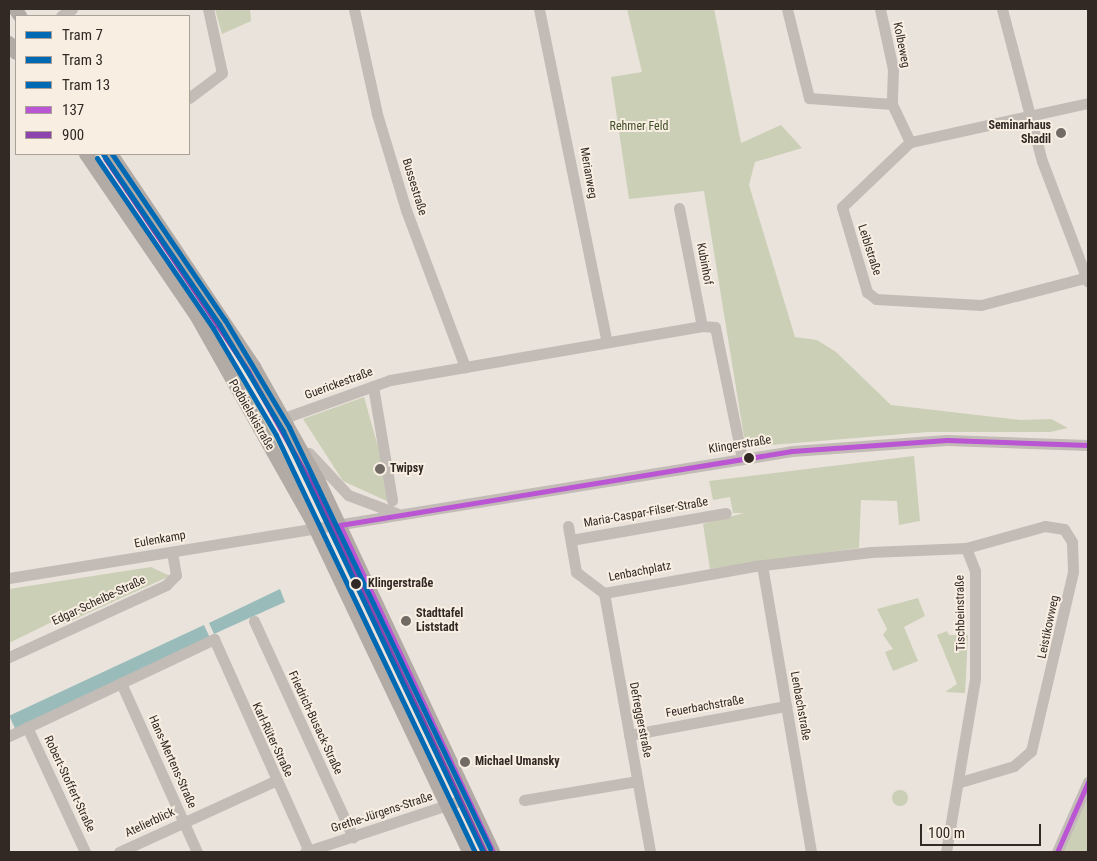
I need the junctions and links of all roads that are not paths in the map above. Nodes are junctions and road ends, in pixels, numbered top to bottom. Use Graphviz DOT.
graph roads {
  1 [pos="208,9"];
  2 [pos="354,9"];
  3 [pos="539,9"];
  4 [pos="788,9"];
  5 [pos="880,9"];
  6 [pos="1002,9"];
  7 [pos="190,97"];
  8 [pos="1088,103"];
  9 [pos="892,104"];
  10 [pos="1029,118"];
  11 [pos="910,142"];
  12 [pos="87,155"];
  13 [pos="112,155"];
  14 [pos="679,208"];
  15 [pos="1088,279"];
  16 [pos="702,326"];
  17 [pos="607,342"];
  18 [pos="465,367"];
  19 [pos="373,386"];
  20 [pos="284,418"];
  21 [pos="1088,444"];
  22 [pos="742,458"];
  23 [pos="392,500"];
  24 [pos="726,513"];
  25 [pos="400,515"];
  26 [pos="340,524"];
  27 [pos="568,526"];
  28 [pos="315,528"];
  29 [pos="571,540"];
  30 [pos="966,548"];
  31 [pos="172,552"];
  32 [pos="762,565"];
  33 [pos="9,578"];
  34 [pos="604,593"];
  35 [pos="254,621"];
  36 [pos="9,657"];
  37 [pos="121,683"];
  38 [pos="786,706"];
  39 [pos="27,728"];
  40 [pos="629,734"];
  41 [pos="9,736"];
  42 [pos="275,781"];
  43 [pos="637,781"];
  44 [pos="960,782"];
  45 [pos="1088,782"];
  46 [pos="468,798"];
  47 [pos="524,800"];
  48 [pos="447,806"];
  49 [pos="184,822"];
  50 [pos="347,838"];
  51 [pos="85,852"];
  52 [pos="119,852"];
  53 [pos="197,852"];
  54 [pos="307,852"];
  55 [pos="341,852"];
  56 [pos="469,852"];
  57 [pos="493,852"];
  58 [pos="650,852"];
  59 [pos="811,852"];
  60 [pos="946,852"];
  61 [pos="1057,852"];
  1 -- 7 [label="street"];
  2 -- 18 [label="street, Bussestraße"];
  3 -- 17 [label="street, Merianweg"];
  4 -- 9 [label="street"];
  5 -- 9 [label="street, Kolbeweg"];
  6 -- 10 [label="street"];
  8 -- 10 [label="street"];
  9 -- 11 [label="street, Kolbeweg"];
  10 -- 11 [label="street"];
  10 -- 15 [label="street"];
  11 -- 15 [label="street, Leiblstraße"];
  12 -- 28 [label="main road, Podbielskistraße"];
  13 -- 20 [label="main road"];
  14 -- 16 [label="street, Kubinhof"];
  16 -- 17 [label="street, Guerickestraße"];
  16 -- 22 [label="street"];
  17 -- 18 [label="street, Guerickestraße"];
  18 -- 19 [label="street, Guerickestraße"];
  19 -- 20 [label="street, Guerickestraße"];
  19 -- 23 [label="street"];
  20 -- 25 [label="street, Klingerstraße"];
  20 -- 26 [label="main road"];
  21 -- 22 [label="street, Klingerstraße"];
  22 -- 25 [label="street, Klingerstraße"];
  24 -- 29 [label="street, Maria-Caspar-Filser-Straße"];
  25 -- 26 [label="street, Klingerstraße"];
  26 -- 28 [label="street, Klingerstraße"];
  26 -- 46 [label="main road"];
  27 -- 29 [label="street, Lenbachplatz"];
  28 -- 31 [label="street, Eulenkamp"];
  28 -- 48 [label="main road, Podbielskistraße"];
  29 -- 34 [label="street, Lenbachplatz"];
  30 -- 32 [label="street"];
  30 -- 44 [label="street, Tischbeinstraße"];
  30 -- 44 [label="street, Leistikowweg"];
  31 -- 33 [label="street, Eulenkamp"];
  31 -- 36 [label="street, Edgar-Scheibe-Straße"];
  32 -- 34 [label="street, Lenbachplatz"];
  32 -- 38 [label="street, Lenbachstraße"];
  34 -- 40 [label="street, Defreggerstraße"];
  35 -- 50 [label="street, Friedrich-Busack-Straße"];
  37 -- 39 [label="street"];
  37 -- 42 [label="street, Karl-Rüter-Straße"];
  37 -- 49 [label="street, Hans-Mertens-Straße"];
  38 -- 40 [label="street, Feuerbachstraße"];
  38 -- 59 [label="street, Lenbachstraße"];
  39 -- 41 [label="street"];
  39 -- 51 [label="street, Robert-Stoffert-Straße"];
  40 -- 43 [label="street, Defreggerstraße"];
  42 -- 49 [label="street, Atelierblick"];
  42 -- 54 [label="street, Karl-Rüter-Straße"];
  43 -- 47 [label="street"];
  43 -- 58 [label="street, Defreggerstraße"];
  44 -- 60 [label="street, Tischbeinstraße"];
  45 -- 61 [label="street"];
  46 -- 48 [label="street, Grethe-Jürgens-Straße"];
  46 -- 57 [label="main road"];
  48 -- 50 [label="street, Grethe-Jürgens-Straße"];
  48 -- 56 [label="main road, Podbielskistraße"];
  49 -- 52 [label="street, Atelierblick"];
  49 -- 53 [label="street, Hans-Mertens-Straße"];
  50 -- 54 [label="street, Grethe-Jürgens-Straße"];
  50 -- 55 [label="street"];
}
